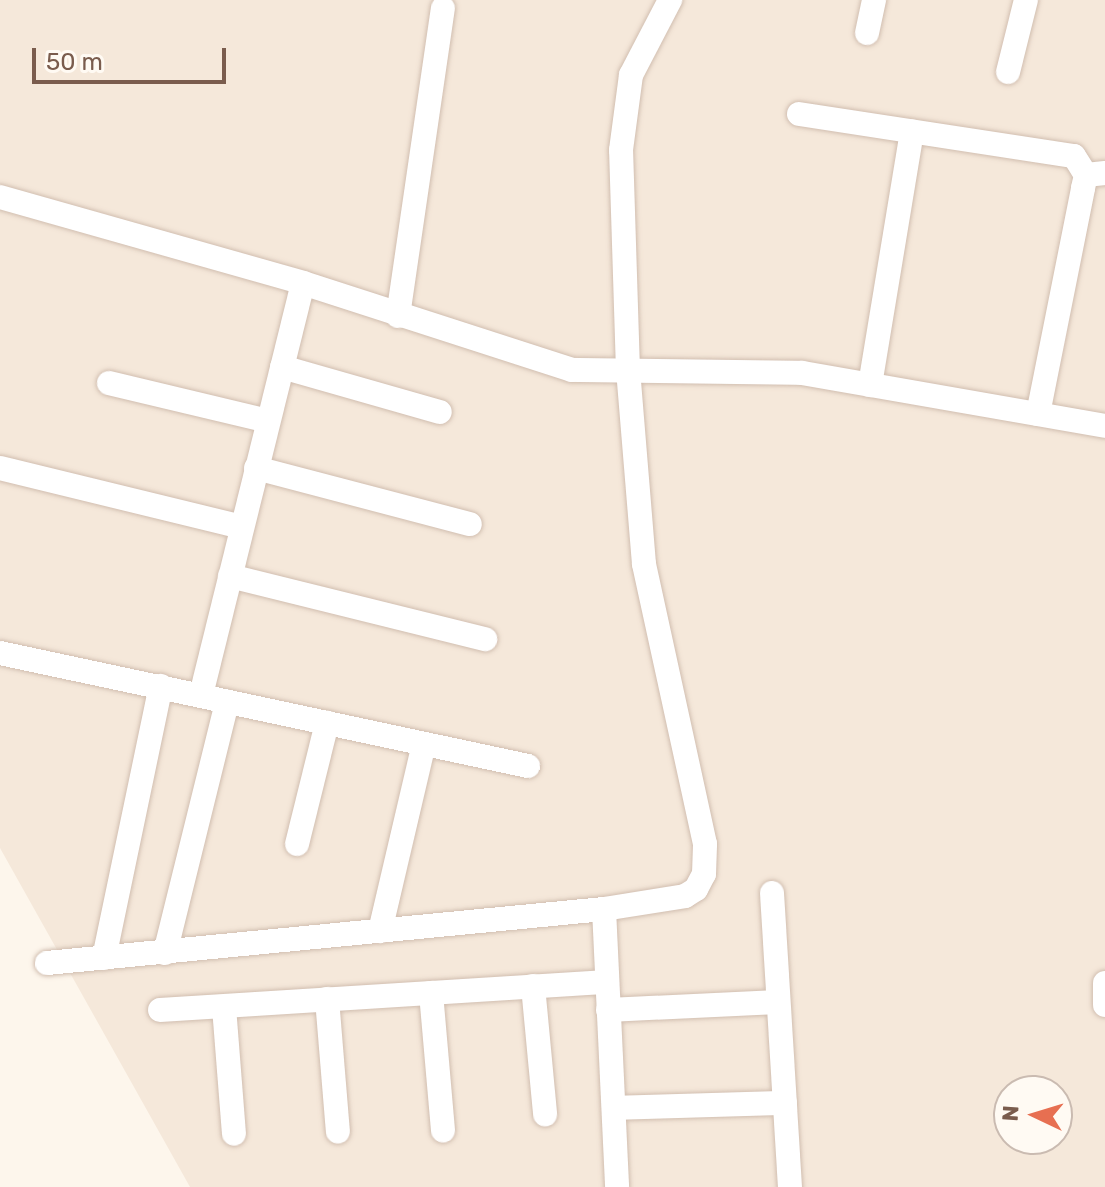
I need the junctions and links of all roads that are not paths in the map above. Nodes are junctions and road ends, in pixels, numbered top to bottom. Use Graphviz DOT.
graph roads {
  1 [pos="670,0"];
  2 [pos="874,0"];
  3 [pos="1026,0"];
  4 [pos="443,8"];
  5 [pos="867,33"];
  6 [pos="1008,72"];
  7 [pos="799,114"];
  8 [pos="912,131"];
  9 [pos="1096,174"];
  10 [pos="0,197"];
  11 [pos="303,283"];
  12 [pos="398,316"];
  13 [pos="282,367"];
  14 [pos="628,371"];
  15 [pos="109,383"];
  16 [pos="870,385"];
  17 [pos="440,412"];
  18 [pos="1038,414"];
  19 [pos="268,421"];
  20 [pos="1105,426"];
  21 [pos="0,468"];
  22 [pos="256,468"];
  23 [pos="470,524"];
  24 [pos="242,527"];
  25 [pos="230,576"];
  26 [pos="485,639"];
  27 [pos="0,653"];
  28 [pos="161,686"];
  29 [pos="201,695"];
  30 [pos="227,702"];
  31 [pos="327,723"];
  32 [pos="424,744"];
  33 [pos="528,766"];
  34 [pos="297,844"];
  35 [pos="772,893"];
  36 [pos="604,909"];
  37 [pos="380,931"];
  38 [pos="165,953"];
  39 [pos="104,958"];
  40 [pos="47,963"];
  41 [pos="607,982"];
  42 [pos="1105,983"];
  43 [pos="533,986"];
  44 [pos="431,993"];
  45 [pos="327,999"];
  46 [pos="778,1002"];
  47 [pos="1105,1005"];
  48 [pos="224,1007"];
  49 [pos="160,1010"];
  50 [pos="608,1010"];
  51 [pos="785,1103"];
  52 [pos="614,1108"];
  53 [pos="545,1114"];
  54 [pos="443,1130"];
  55 [pos="338,1132"];
  56 [pos="234,1134"];
  57 [pos="617,1187"];
  58 [pos="790,1187"];
  1 -- 14 [label="street"];
  2 -- 5 [label="street"];
  3 -- 6 [label="street"];
  4 -- 12 [label="street"];
  7 -- 8 [label="street"];
  8 -- 9 [label="street"];
  8 -- 16 [label="street"];
  9 -- 18 [label="street"];
  10 -- 11 [label="street"];
  11 -- 12 [label="street"];
  11 -- 13 [label="street"];
  12 -- 14 [label="street"];
  13 -- 17 [label="street"];
  13 -- 19 [label="street"];
  14 -- 16 [label="street"];
  14 -- 36 [label="street"];
  15 -- 19 [label="street"];
  16 -- 18 [label="street"];
  18 -- 20 [label="street"];
  19 -- 22 [label="street"];
  21 -- 24 [label="street"];
  22 -- 23 [label="street"];
  22 -- 24 [label="street"];
  24 -- 25 [label="street"];
  25 -- 26 [label="street"];
  25 -- 29 [label="street"];
  27 -- 28 [label="street"];
  28 -- 29 [label="street"];
  28 -- 39 [label="street"];
  29 -- 30 [label="street"];
  30 -- 31 [label="street"];
  30 -- 38 [label="street"];
  31 -- 32 [label="street"];
  31 -- 34 [label="street"];
  32 -- 33 [label="street"];
  32 -- 37 [label="street"];
  35 -- 46 [label="street"];
  36 -- 37 [label="street"];
  36 -- 41 [label="street"];
  37 -- 38 [label="street"];
  38 -- 39 [label="street"];
  39 -- 40 [label="street"];
  41 -- 43 [label="street"];
  41 -- 50 [label="street"];
  42 -- 47 [label="street"];
  43 -- 44 [label="street"];
  43 -- 53 [label="street"];
  44 -- 45 [label="street"];
  44 -- 54 [label="street"];
  45 -- 48 [label="street"];
  45 -- 55 [label="street"];
  46 -- 50 [label="street"];
  46 -- 51 [label="street"];
  48 -- 49 [label="street"];
  48 -- 56 [label="street"];
  50 -- 52 [label="street"];
  51 -- 52 [label="street"];
  51 -- 58 [label="street"];
  52 -- 57 [label="street"];
}
